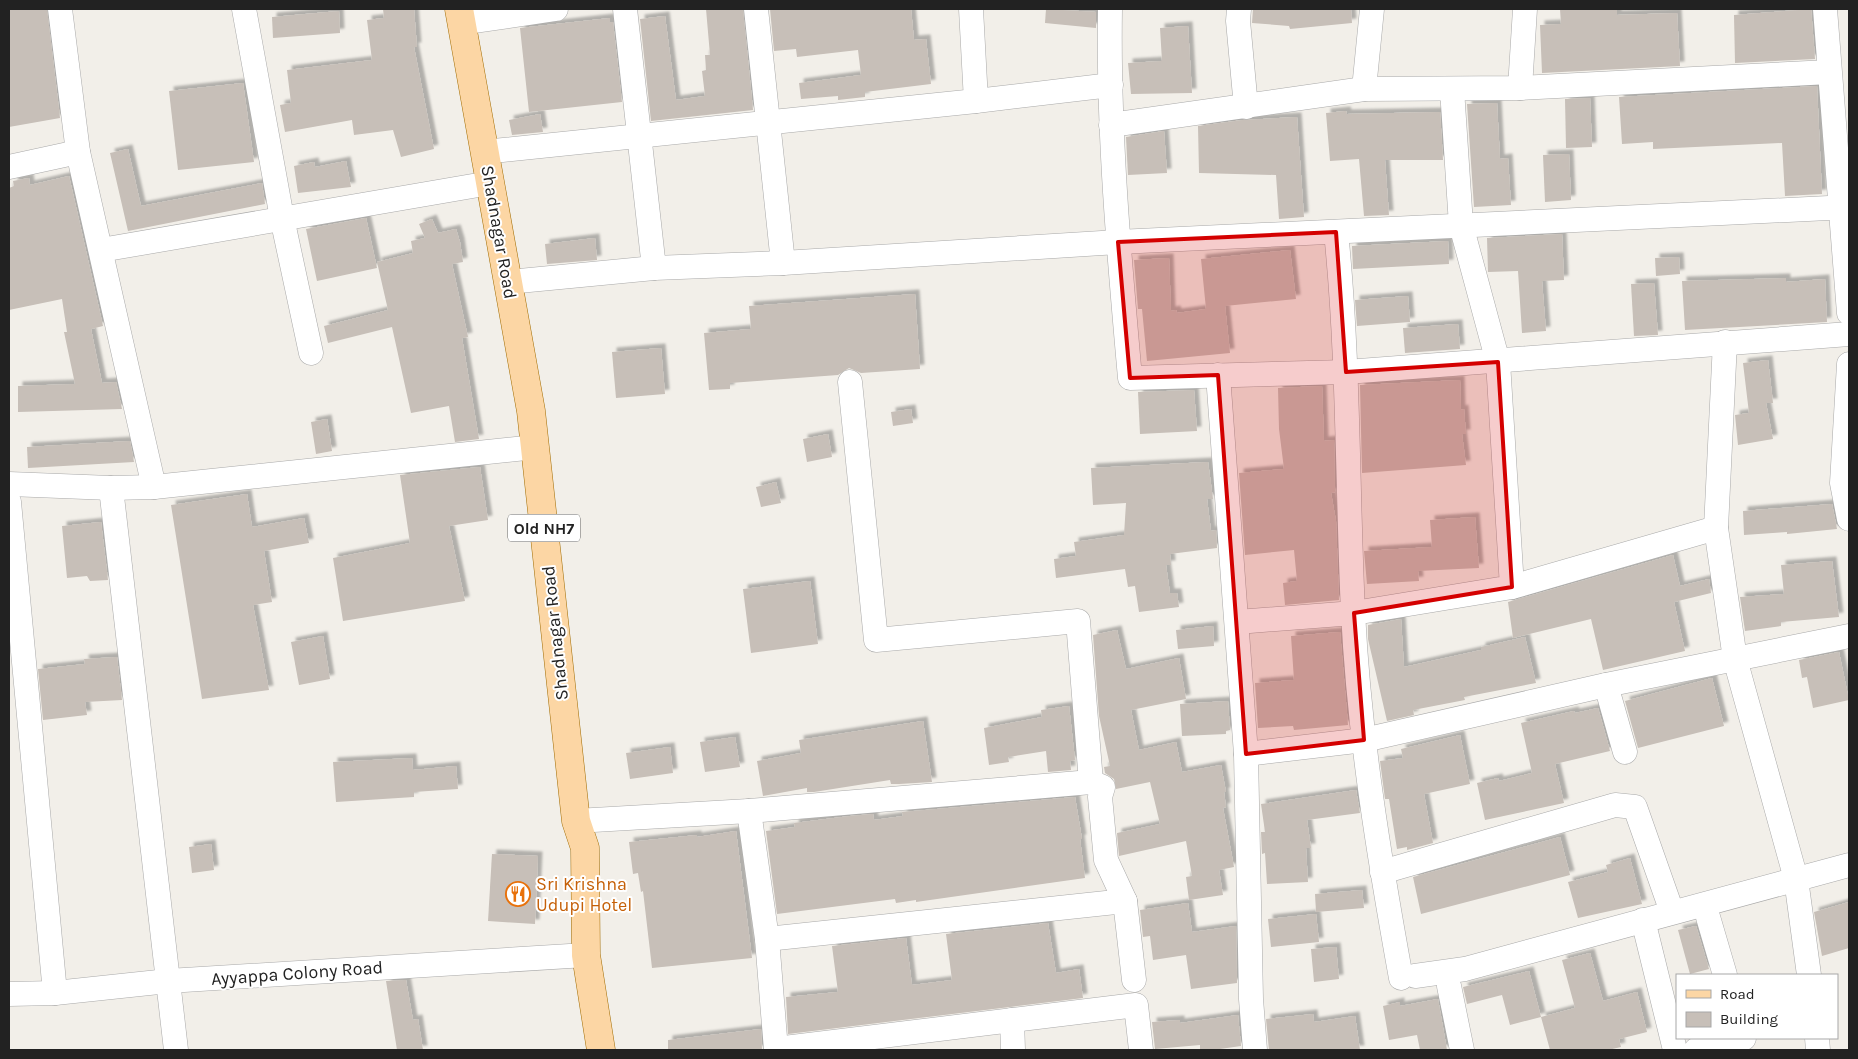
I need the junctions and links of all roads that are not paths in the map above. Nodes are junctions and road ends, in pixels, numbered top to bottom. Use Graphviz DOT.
graph roads {
  1 [pos="60,9"];
  2 [pos="244,9"];
  3 [pos="556,9"];
  4 [pos="625,9"];
  5 [pos="756,9"];
  6 [pos="971,9"];
  7 [pos="1110,9"];
  8 [pos="1239,9"];
  9 [pos="1372,9"];
  10 [pos="1525,9"];
  11 [pos="1825,9"];
  12 [pos="460,16"];
  13 [pos="1829,72"];
  14 [pos="1111,85"];
  15 [pos="1520,88"];
  16 [pos="1364,89"];
  17 [pos="1452,89"];
  18 [pos="976,101"];
  19 [pos="1246,106"];
  20 [pos="769,123"];
  21 [pos="1111,125"];
  22 [pos="640,136"];
  23 [pos="78,152"];
  24 [pos="484,152"];
  25 [pos="9,167"];
  26 [pos="490,183"];
  27 [pos="1844,207"];
  28 [pos="282,218"];
  29 [pos="1461,225"];
  30 [pos="1336,232"];
  31 [pos="1118,242"];
  32 [pos="101,250"];
  33 [pos="783,264"];
  34 [pos="654,268"];
  35 [pos="508,282"];
  36 [pos="1849,313"];
  37 [pos="1849,334"];
  38 [pos="1726,342"];
  39 [pos="311,353"];
  40 [pos="1498,362"];
  41 [pos="1849,364"];
  42 [pos="1346,372"];
  43 [pos="1218,375"];
  44 [pos="850,382"];
  45 [pos="535,447"];
  46 [pos="1846,482"];
  47 [pos="9,484"];
  48 [pos="154,487"];
  49 [pos="111,488"];
  50 [pos="9,502"];
  51 [pos="1849,519"];
  52 [pos="1716,528"];
  53 [pos="1512,587"];
  54 [pos="1354,613"];
  55 [pos="1237,622"];
  56 [pos="1849,636"];
  57 [pos="1735,659"];
  58 [pos="1606,685"];
  59 [pos="1364,740"];
  60 [pos="1625,752"];
  61 [pos="1246,754"];
  62 [pos="1091,782"];
  63 [pos="749,811"];
  64 [pos="576,821"];
  65 [pos="1849,865"];
  66 [pos="1382,872"];
  67 [pos="1796,879"];
  68 [pos="1125,901"];
  69 [pos="1672,912"];
  70 [pos="1708,917"];
  71 [pos="1643,920"];
  72 [pos="767,939"];
  73 [pos="586,955"];
  74 [pos="1725,974"];
  75 [pos="1808,974"];
  76 [pos="168,980"];
  77 [pos="1134,980"];
  78 [pos="1449,986"];
  79 [pos="55,992"];
  80 [pos="9,994"];
  81 [pos="1012,1020"];
  82 [pos="1741,1039"];
  83 [pos="1720,1047"];
  84 [pos="176,1050"];
  85 [pos="601,1050"];
  86 [pos="776,1050"];
  87 [pos="1013,1050"];
  88 [pos="1140,1050"];
  89 [pos="1255,1050"];
  90 [pos="1462,1050"];
  91 [pos="1675,1050"];
  92 [pos="1696,1050"];
  1 -- 23 [label="street"];
  2 -- 28 [label="street"];
  3 -- 12 [label="street"];
  4 -- 22 [label="street"];
  5 -- 20 [label="street"];
  6 -- 18 [label="street"];
  7 -- 14 [label="street"];
  8 -- 19 [label="street"];
  9 -- 16 [label="street"];
  10 -- 15 [label="street"];
  11 -- 13 [label="street"];
  12 -- 24 [label="main road, Shadnagar Road / Old NH7"];
  13 -- 15 [label="street"];
  13 -- 27 [label="street"];
  14 -- 18 [label="street"];
  14 -- 21 [label="street"];
  15 -- 17 [label="street"];
  16 -- 17 [label="street"];
  16 -- 19 [label="street"];
  17 -- 29 [label="street"];
  18 -- 20 [label="street"];
  19 -- 21 [label="street"];
  20 -- 22 [label="street"];
  20 -- 33 [label="street"];
  21 -- 31 [label="street"];
  22 -- 24 [label="street"];
  22 -- 34 [label="street"];
  23 -- 25 [label="street"];
  23 -- 32 [label="street"];
  24 -- 26 [label="main road, Shadnagar Road / Old NH7"];
  26 -- 28 [label="street"];
  26 -- 35 [label="main road, Shadnagar Road / Old NH7"];
  27 -- 29 [label="street"];
  27 -- 36 [label="street"];
  28 -- 32 [label="street"];
  28 -- 39 [label="street"];
  29 -- 30 [label="street"];
  29 -- 40 [label="street"];
  30 -- 31 [label="street"];
  30 -- 42 [label="street"];
  31 -- 33 [label="street"];
  31 -- 43 [label="street"];
  32 -- 48 [label="street"];
  33 -- 34 [label="street"];
  34 -- 35 [label="street"];
  35 -- 45 [label="main road, Shadnagar Road / Old NH7"];
  37 -- 38 [label="street"];
  38 -- 40 [label="street"];
  38 -- 52 [label="street"];
  40 -- 42 [label="street"];
  40 -- 53 [label="street"];
  41 -- 46 [label="street"];
  42 -- 43 [label="street"];
  42 -- 54 [label="street"];
  43 -- 55 [label="street"];
  44 -- 62 [label="street"];
  45 -- 48 [label="street"];
  45 -- 64 [label="main road, Shadnagar Road / Old NH7"];
  46 -- 51 [label="street"];
  47 -- 49 [label="street"];
  48 -- 49 [label="street"];
  49 -- 76 [label="street"];
  50 -- 79 [label="street"];
  52 -- 53 [label="street"];
  52 -- 57 [label="street"];
  53 -- 54 [label="street"];
  54 -- 55 [label="street"];
  54 -- 59 [label="street"];
  55 -- 61 [label="street"];
  56 -- 57 [label="street"];
  57 -- 58 [label="street"];
  57 -- 67 [label="street"];
  58 -- 59 [label="street"];
  58 -- 60 [label="street"];
  59 -- 61 [label="street"];
  59 -- 66 [label="street"];
  61 -- 89 [label="street"];
  62 -- 63 [label="street"];
  62 -- 68 [label="street"];
  63 -- 64 [label="street"];
  63 -- 72 [label="street"];
  64 -- 73 [label="main road, Shadnagar Road / Old NH7"];
  65 -- 67 [label="street"];
  66 -- 69 [label="street"];
  66 -- 71 [label="street"];
  67 -- 69 [label="street"];
  67 -- 75 [label="street"];
  68 -- 72 [label="street"];
  68 -- 77 [label="street"];
  69 -- 71 [label="street"];
  70 -- 74 [label="street"];
  71 -- 91 [label="street"];
  72 -- 86 [label="street"];
  73 -- 76 [label="street, Ayyappa Colony Road"];
  73 -- 85 [label="main road, Shadnagar Road / Old NH7"];
  76 -- 79 [label="street, Ayyappa Colony Road"];
  76 -- 84 [label="street"];
  78 -- 90 [label="street"];
  79 -- 80 [label="street, Ayyappa Colony Road"];
  81 -- 86 [label="street"];
  81 -- 87 [label="street"];
  81 -- 88 [label="street"];
  82 -- 83 [label="street"];
  83 -- 92 [label="street"];
}
